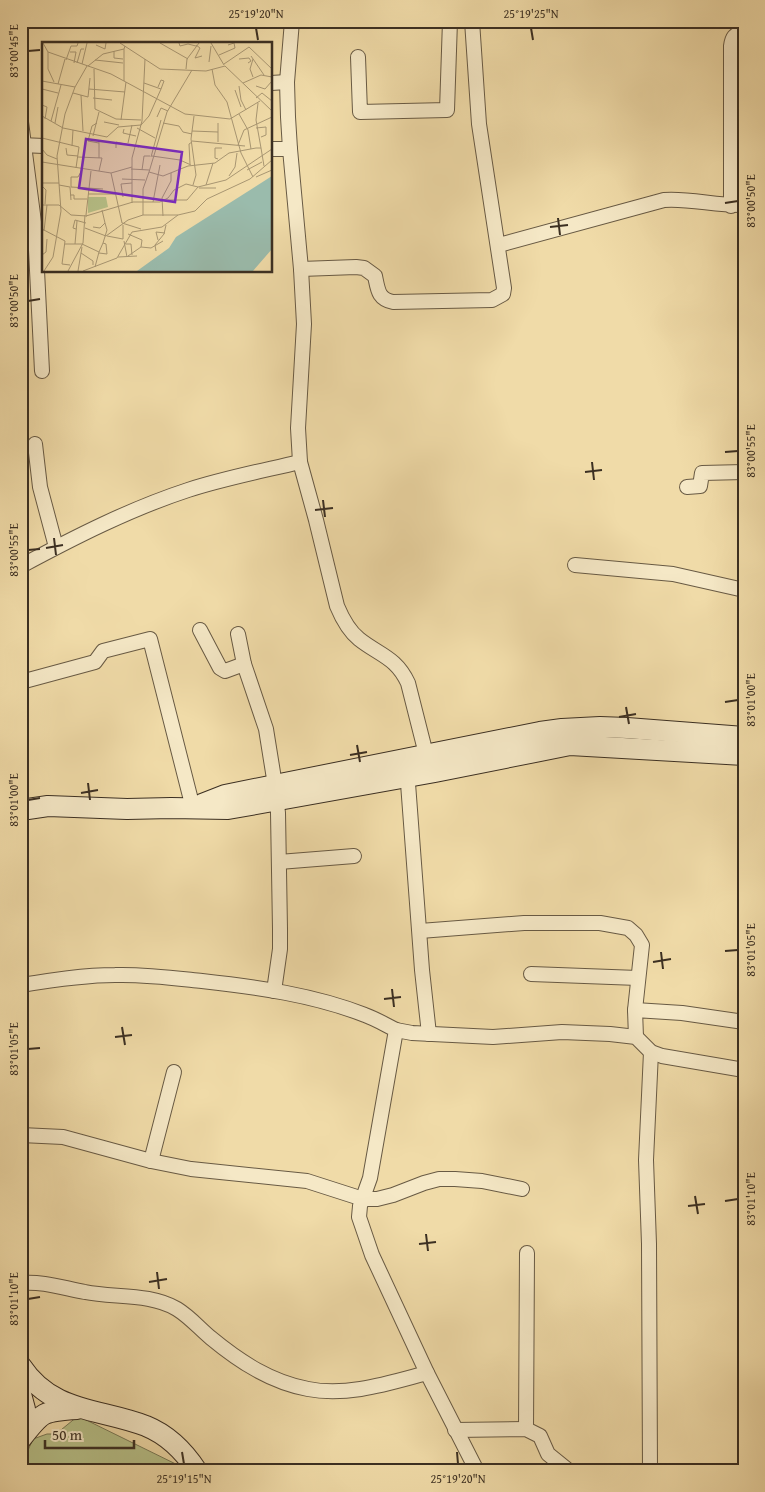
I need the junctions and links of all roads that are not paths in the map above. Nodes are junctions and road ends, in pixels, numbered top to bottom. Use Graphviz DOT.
graph roads {
  1 [pos="292,21"];
  2 [pos="450,21"];
  3 [pos="472,21"];
  4 [pos="744,33"];
  5 [pos="358,56"];
  6 [pos="287,82"];
  7 [pos="272,83"];
  8 [pos="21,122"];
  9 [pos="23,145"];
  10 [pos="42,146"];
  11 [pos="272,149"];
  12 [pos="290,149"];
  13 [pos="737,206"];
  14 [pos="499,245"];
  15 [pos="301,269"];
  16 [pos="42,371"];
  17 [pos="35,444"];
  18 [pos="300,462"];
  19 [pos="744,472"];
  20 [pos="687,487"];
  21 [pos="56,547"];
  22 [pos="575,565"];
  23 [pos="21,566"];
  24 [pos="744,590"];
  25 [pos="200,630"];
  26 [pos="238,634"];
  27 [pos="244,664"];
  28 [pos="21,682"];
  29 [pos="744,737"];
  30 [pos="744,755"];
  31 [pos="428,764"];
  32 [pos="407,767"];
  33 [pos="276,792"];
  34 [pos="193,808"];
  35 [pos="22,810"];
  36 [pos="354,856"];
  37 [pos="279,862"];
  38 [pos="420,931"];
  39 [pos="531,974"];
  40 [pos="638,978"];
  41 [pos="21,984"];
  42 [pos="274,991"];
  43 [pos="635,1010"];
  44 [pos="744,1022"];
  45 [pos="396,1030"];
  46 [pos="429,1034"];
  47 [pos="636,1037"];
  48 [pos="651,1052"];
  49 [pos="744,1070"];
  50 [pos="174,1072"];
  51 [pos="21,1135"];
  52 [pos="151,1161"];
  53 [pos="522,1189"];
  54 [pos="363,1199"];
  55 [pos="527,1253"];
  56 [pos="21,1283"];
  57 [pos="21,1366"];
  58 [pos="427,1373"];
  59 [pos="21,1394"];
  60 [pos="80,1409"];
  61 [pos="526,1429"];
  62 [pos="455,1430"];
  63 [pos="21,1431"];
  64 [pos="21,1439"];
  65 [pos="197,1471"];
  66 [pos="477,1471"];
  67 [pos="569,1471"];
  68 [pos="650,1471"];
  1 -- 6 [label="street"];
  2 -- 5 [label="street"];
  3 -- 14 [label="street"];
  4 -- 13 [label="street"];
  6 -- 7 [label="street"];
  6 -- 12 [label="street"];
  8 -- 9 [label="street"];
  9 -- 10 [label="street"];
  9 -- 16 [label="street"];
  11 -- 12 [label="street"];
  12 -- 15 [label="street"];
  13 -- 14 [label="street"];
  14 -- 15 [label="street"];
  15 -- 18 [label="street"];
  17 -- 21 [label="street"];
  18 -- 21 [label="street"];
  18 -- 31 [label="street"];
  19 -- 20 [label="street"];
  21 -- 23 [label="street"];
  22 -- 24 [label="street"];
  25 -- 27 [label="street"];
  26 -- 27 [label="street"];
  27 -- 33 [label="street"];
  28 -- 34 [label="street"];
  29 -- 31 [label="street"];
  30 -- 31 [label="street"];
  31 -- 32 [label="street"];
  32 -- 33 [label="street"];
  32 -- 38 [label="street"];
  33 -- 34 [label="street"];
  33 -- 37 [label="street"];
  34 -- 35 [label="street"];
  36 -- 37 [label="street"];
  37 -- 42 [label="street"];
  38 -- 40 [label="street"];
  38 -- 46 [label="street"];
  39 -- 40 [label="street"];
  40 -- 43 [label="street"];
  41 -- 42 [label="street"];
  42 -- 45 [label="street"];
  43 -- 44 [label="street"];
  43 -- 47 [label="street"];
  45 -- 46 [label="street"];
  45 -- 54 [label="street"];
  46 -- 47 [label="street"];
  47 -- 48 [label="street"];
  48 -- 49 [label="street"];
  48 -- 68 [label="street"];
  50 -- 52 [label="street"];
  51 -- 52 [label="street"];
  52 -- 54 [label="street"];
  53 -- 54 [label="street"];
  54 -- 58 [label="street"];
  55 -- 61 [label="street"];
  56 -- 58 [label="street"];
  57 -- 60 [label="street"];
  58 -- 62 [label="street"];
  59 -- 63 [label="street"];
  60 -- 64 [label="street"];
  60 -- 65 [label="street"];
  61 -- 62 [label="street"];
  61 -- 67 [label="street"];
  62 -- 66 [label="street"];
}
